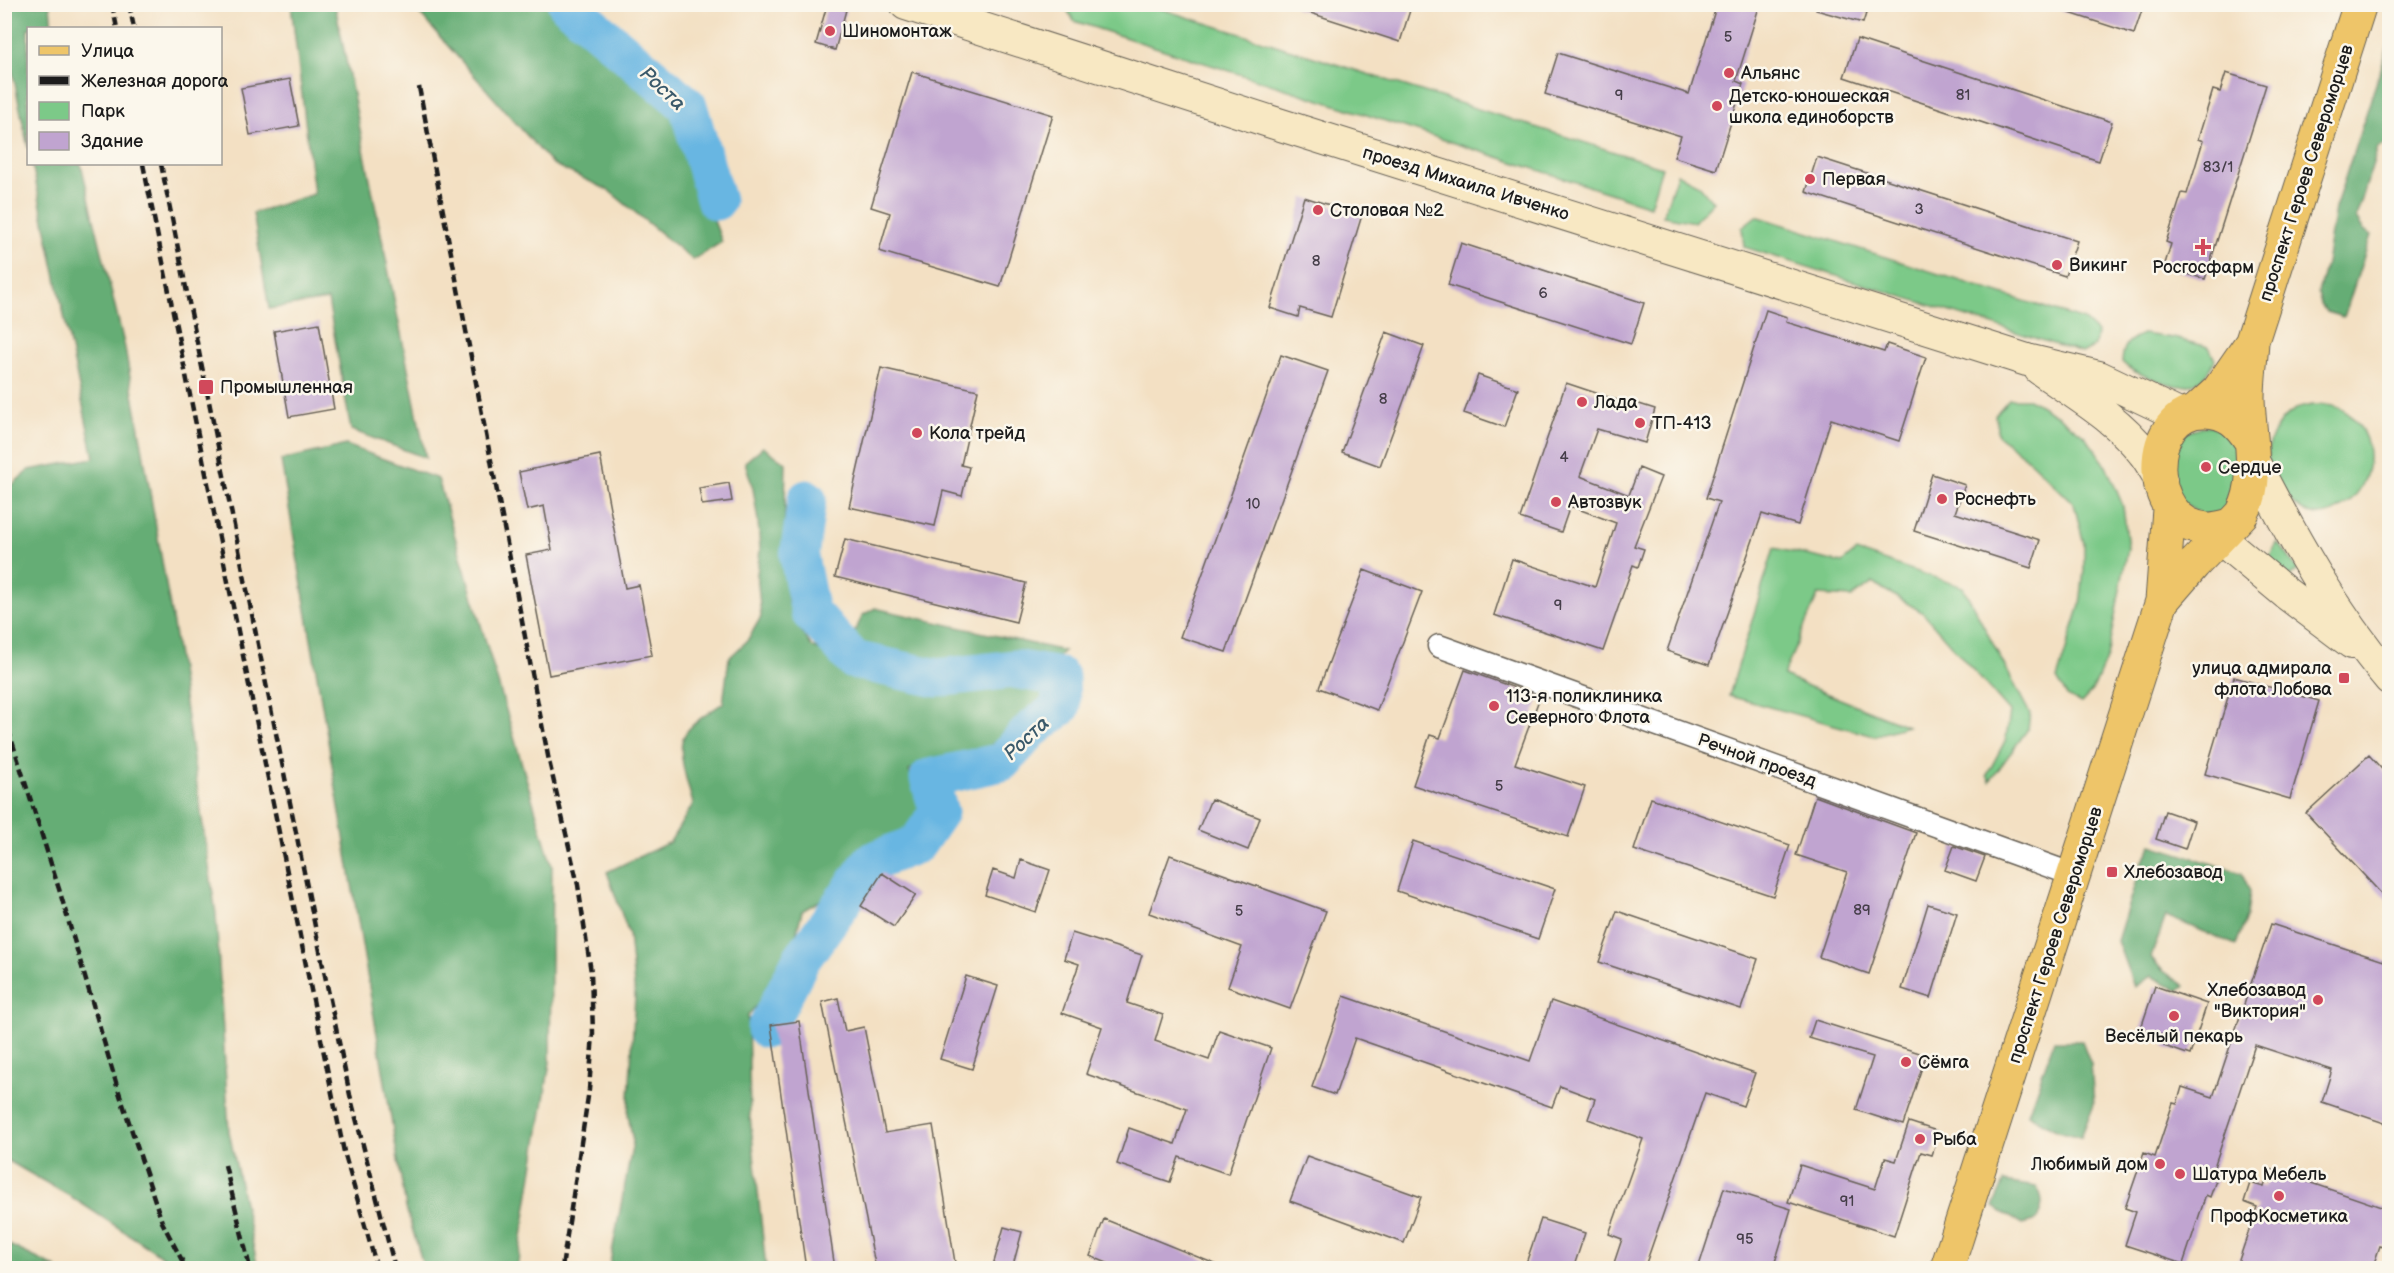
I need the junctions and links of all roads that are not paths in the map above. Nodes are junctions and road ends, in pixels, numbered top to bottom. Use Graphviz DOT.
graph roads {
  1 [pos="906,4"];
  2 [pos="2360,4"];
  3 [pos="2252,341"];
  4 [pos="2027,360"];
  5 [pos="2189,413"];
  6 [pos="2251,450"];
  7 [pos="2165,495"];
  8 [pos="2220,530"];
  9 [pos="2162,601"];
  10 [pos="1439,646"];
  11 [pos="2380,669"];
  12 [pos="2074,875"];
  13 [pos="1947,1269"];
  1 -- 4 [label="street, проезд Михаила Ивченко"];
  2 -- 3 [label="main road, проспект Героев Североморцев"];
  3 -- 5 [label="main road, проспект Героев Североморцев"];
  3 -- 6 [label="main road, проспект Героев Североморцев"];
  4 -- 5 [label="street"];
  4 -- 7 [label="street"];
  5 -- 6 [label="main road"];
  5 -- 7 [label="main road, проспект Героев Североморцев"];
  6 -- 8 [label="main road, проспект Героев Североморцев"];
  6 -- 11 [label="street"];
  7 -- 8 [label="main road"];
  7 -- 9 [label="main road, проспект Героев Североморцев"];
  8 -- 9 [label="main road, проспект Героев Североморцев"];
  8 -- 11 [label="street"];
  9 -- 12 [label="main road, проспект Героев Североморцев"];
  10 -- 12 [label="street, Речной проезд"];
  12 -- 13 [label="main road, проспект Героев Североморцев"];
}
